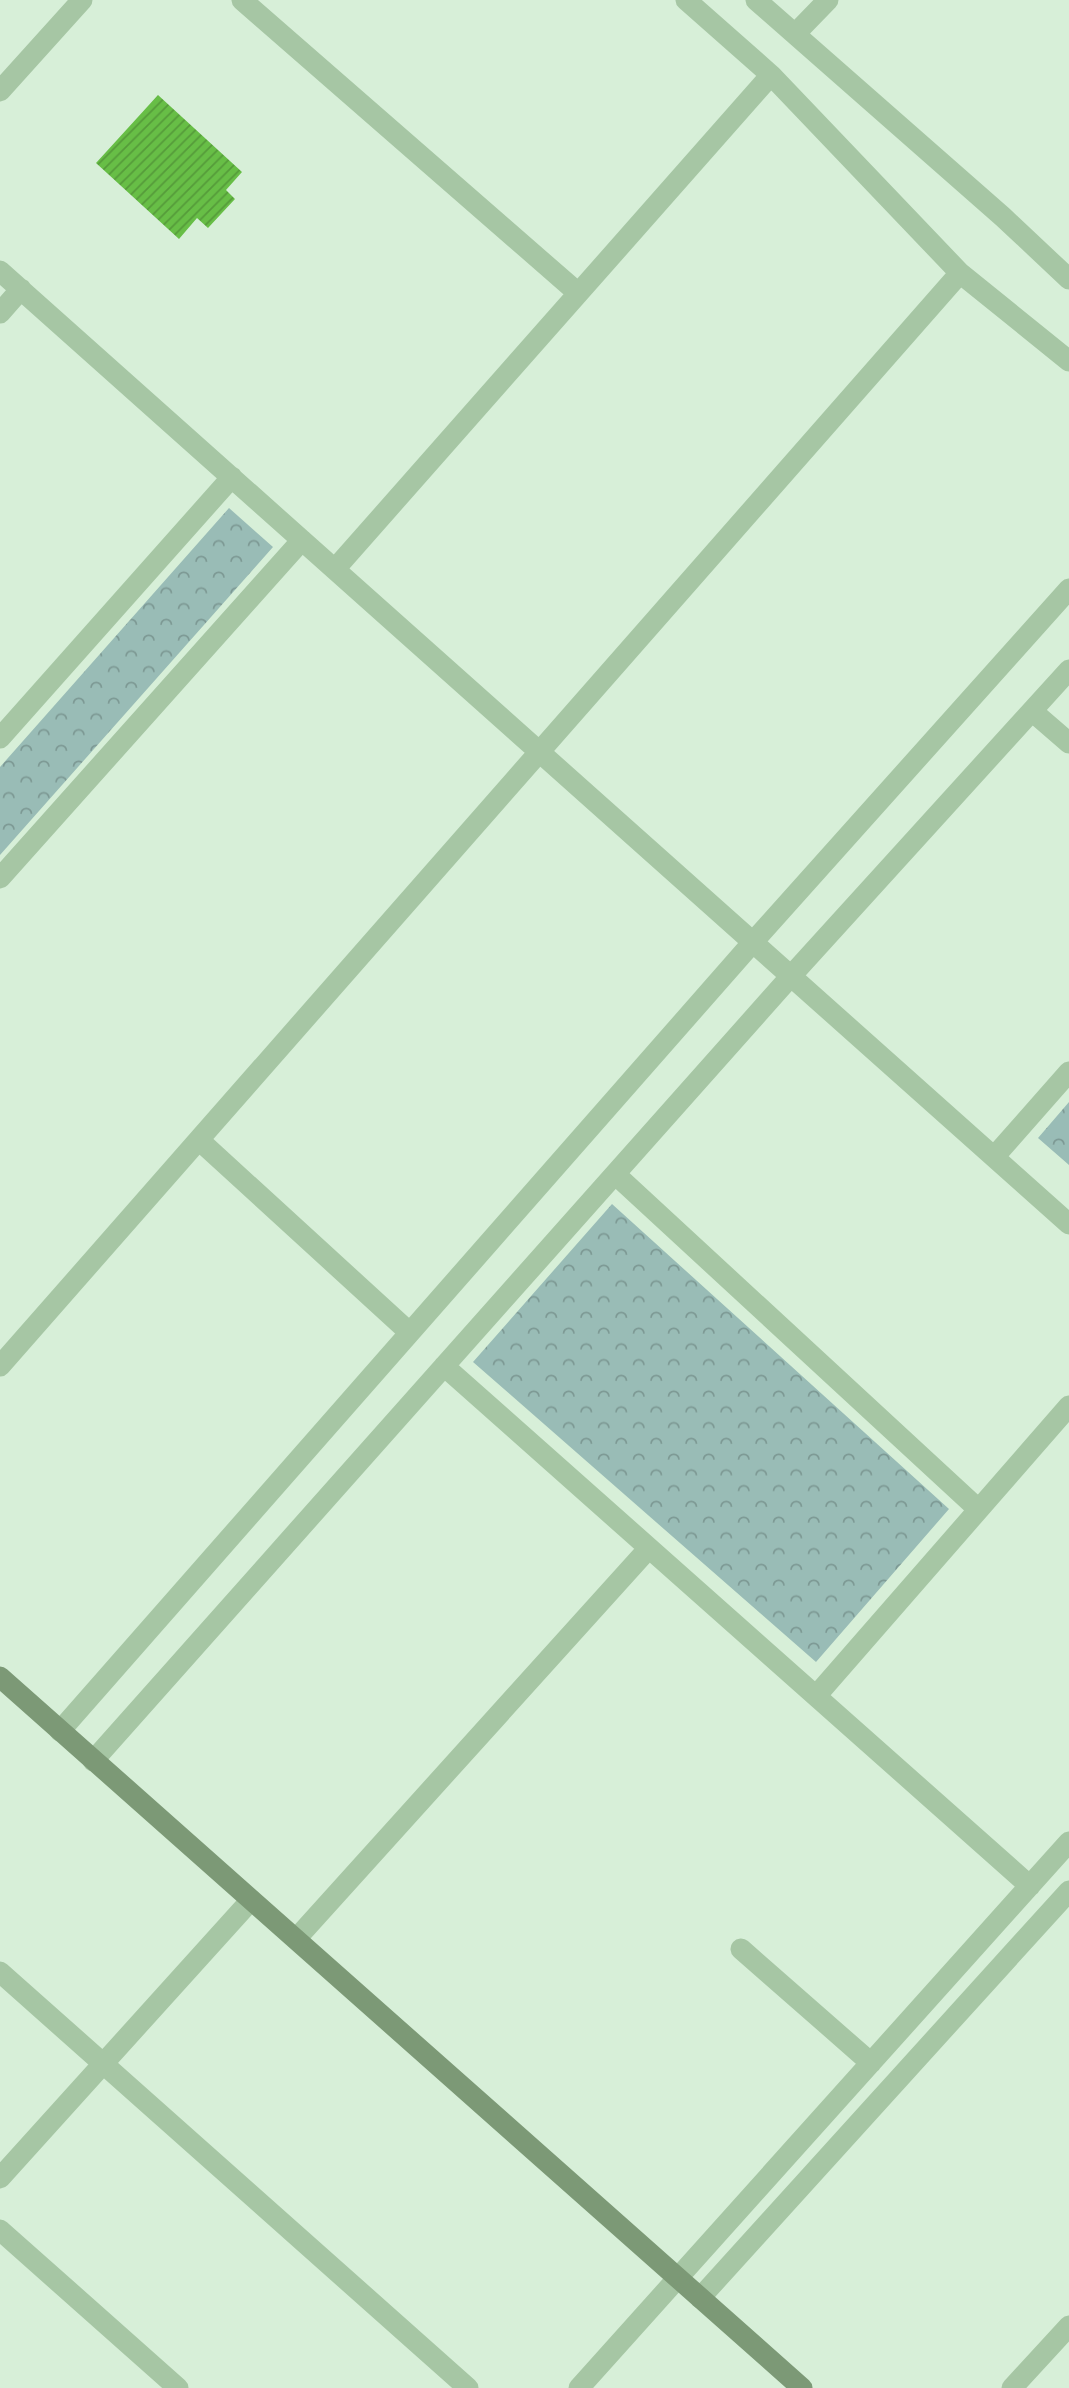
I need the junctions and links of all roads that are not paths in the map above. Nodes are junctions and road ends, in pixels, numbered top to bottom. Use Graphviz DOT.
graph roads {
  1 [pos="82,0"];
  2 [pos="242,0"];
  3 [pos="686,0"];
  4 [pos="756,0"];
  5 [pos="828,0"];
  6 [pos="795,34"];
  7 [pos="771,75"];
  8 [pos="0,91"];
  9 [pos="0,271"];
  10 [pos="960,273"];
  11 [pos="1069,279"];
  12 [pos="21,289"];
  13 [pos="578,293"];
  14 [pos="0,313"];
  15 [pos="1069,361"];
  16 [pos="232,477"];
  17 [pos="302,540"];
  18 [pos="335,569"];
  19 [pos="1069,590"];
  20 [pos="1069,670"];
  21 [pos="1032,711"];
  22 [pos="2,731"];
  23 [pos="1069,743"];
  24 [pos="540,752"];
  25 [pos="0,878"];
  26 [pos="753,942"];
  27 [pos="791,976"];
  28 [pos="1069,1072"];
  29 [pos="199,1139"];
  30 [pos="994,1157"];
  31 [pos="615,1174"];
  32 [pos="1069,1224"];
  33 [pos="410,1332"];
  34 [pos="444,1366"];
  35 [pos="0,1367"];
  36 [pos="1069,1406"];
  37 [pos="978,1509"];
  38 [pos="649,1548"];
  39 [pos="0,1678"];
  40 [pos="816,1696"];
  41 [pos="60,1731"];
  42 [pos="93,1761"];
  43 [pos="1069,1842"];
  44 [pos="1030,1886"];
  45 [pos="1066,1899"];
  46 [pos="251,1900"];
  47 [pos="296,1939"];
  48 [pos="741,1950"];
  49 [pos="0,1972"];
  50 [pos="871,2063"];
  51 [pos="103,2064"];
  52 [pos="0,2178"];
  53 [pos="0,2230"];
  54 [pos="677,2277"];
  55 [pos="700,2298"];
  56 [pos="1069,2326"];
  57 [pos="178,2388"];
  58 [pos="468,2388"];
  59 [pos="579,2388"];
  60 [pos="802,2388"];
  61 [pos="1012,2388"];
  1 -- 8 [label="street"];
  2 -- 13 [label="street"];
  3 -- 7 [label="street"];
  4 -- 6 [label="street"];
  5 -- 6 [label="street"];
  6 -- 11 [label="street"];
  7 -- 10 [label="street"];
  7 -- 13 [label="street"];
  9 -- 12 [label="street"];
  10 -- 15 [label="street"];
  10 -- 24 [label="street"];
  12 -- 14 [label="street"];
  12 -- 16 [label="street"];
  13 -- 18 [label="street"];
  16 -- 17 [label="street"];
  16 -- 22 [label="street"];
  17 -- 18 [label="street"];
  17 -- 25 [label="street"];
  18 -- 24 [label="street"];
  19 -- 26 [label="street"];
  20 -- 21 [label="street"];
  21 -- 23 [label="street"];
  21 -- 27 [label="street"];
  24 -- 26 [label="street"];
  24 -- 29 [label="street"];
  26 -- 27 [label="street"];
  26 -- 33 [label="street"];
  27 -- 30 [label="street"];
  27 -- 31 [label="street"];
  28 -- 30 [label="street"];
  29 -- 33 [label="street"];
  29 -- 35 [label="street"];
  30 -- 32 [label="street"];
  31 -- 34 [label="street"];
  31 -- 37 [label="street"];
  33 -- 41 [label="street"];
  34 -- 38 [label="street"];
  34 -- 42 [label="street"];
  36 -- 37 [label="street"];
  37 -- 40 [label="street"];
  38 -- 40 [label="street"];
  38 -- 47 [label="street"];
  39 -- 41 [label="street"];
  40 -- 44 [label="street"];
  41 -- 42 [label="street"];
  42 -- 46 [label="street"];
  43 -- 44 [label="street"];
  44 -- 50 [label="street"];
  45 -- 55 [label="street"];
  46 -- 47 [label="street"];
  46 -- 51 [label="street"];
  47 -- 54 [label="street"];
  48 -- 50 [label="street"];
  49 -- 51 [label="street"];
  50 -- 54 [label="street"];
  51 -- 52 [label="street"];
  51 -- 58 [label="street"];
  53 -- 57 [label="street"];
  54 -- 55 [label="street"];
  54 -- 59 [label="street"];
  55 -- 60 [label="street"];
  56 -- 61 [label="street"];
}
